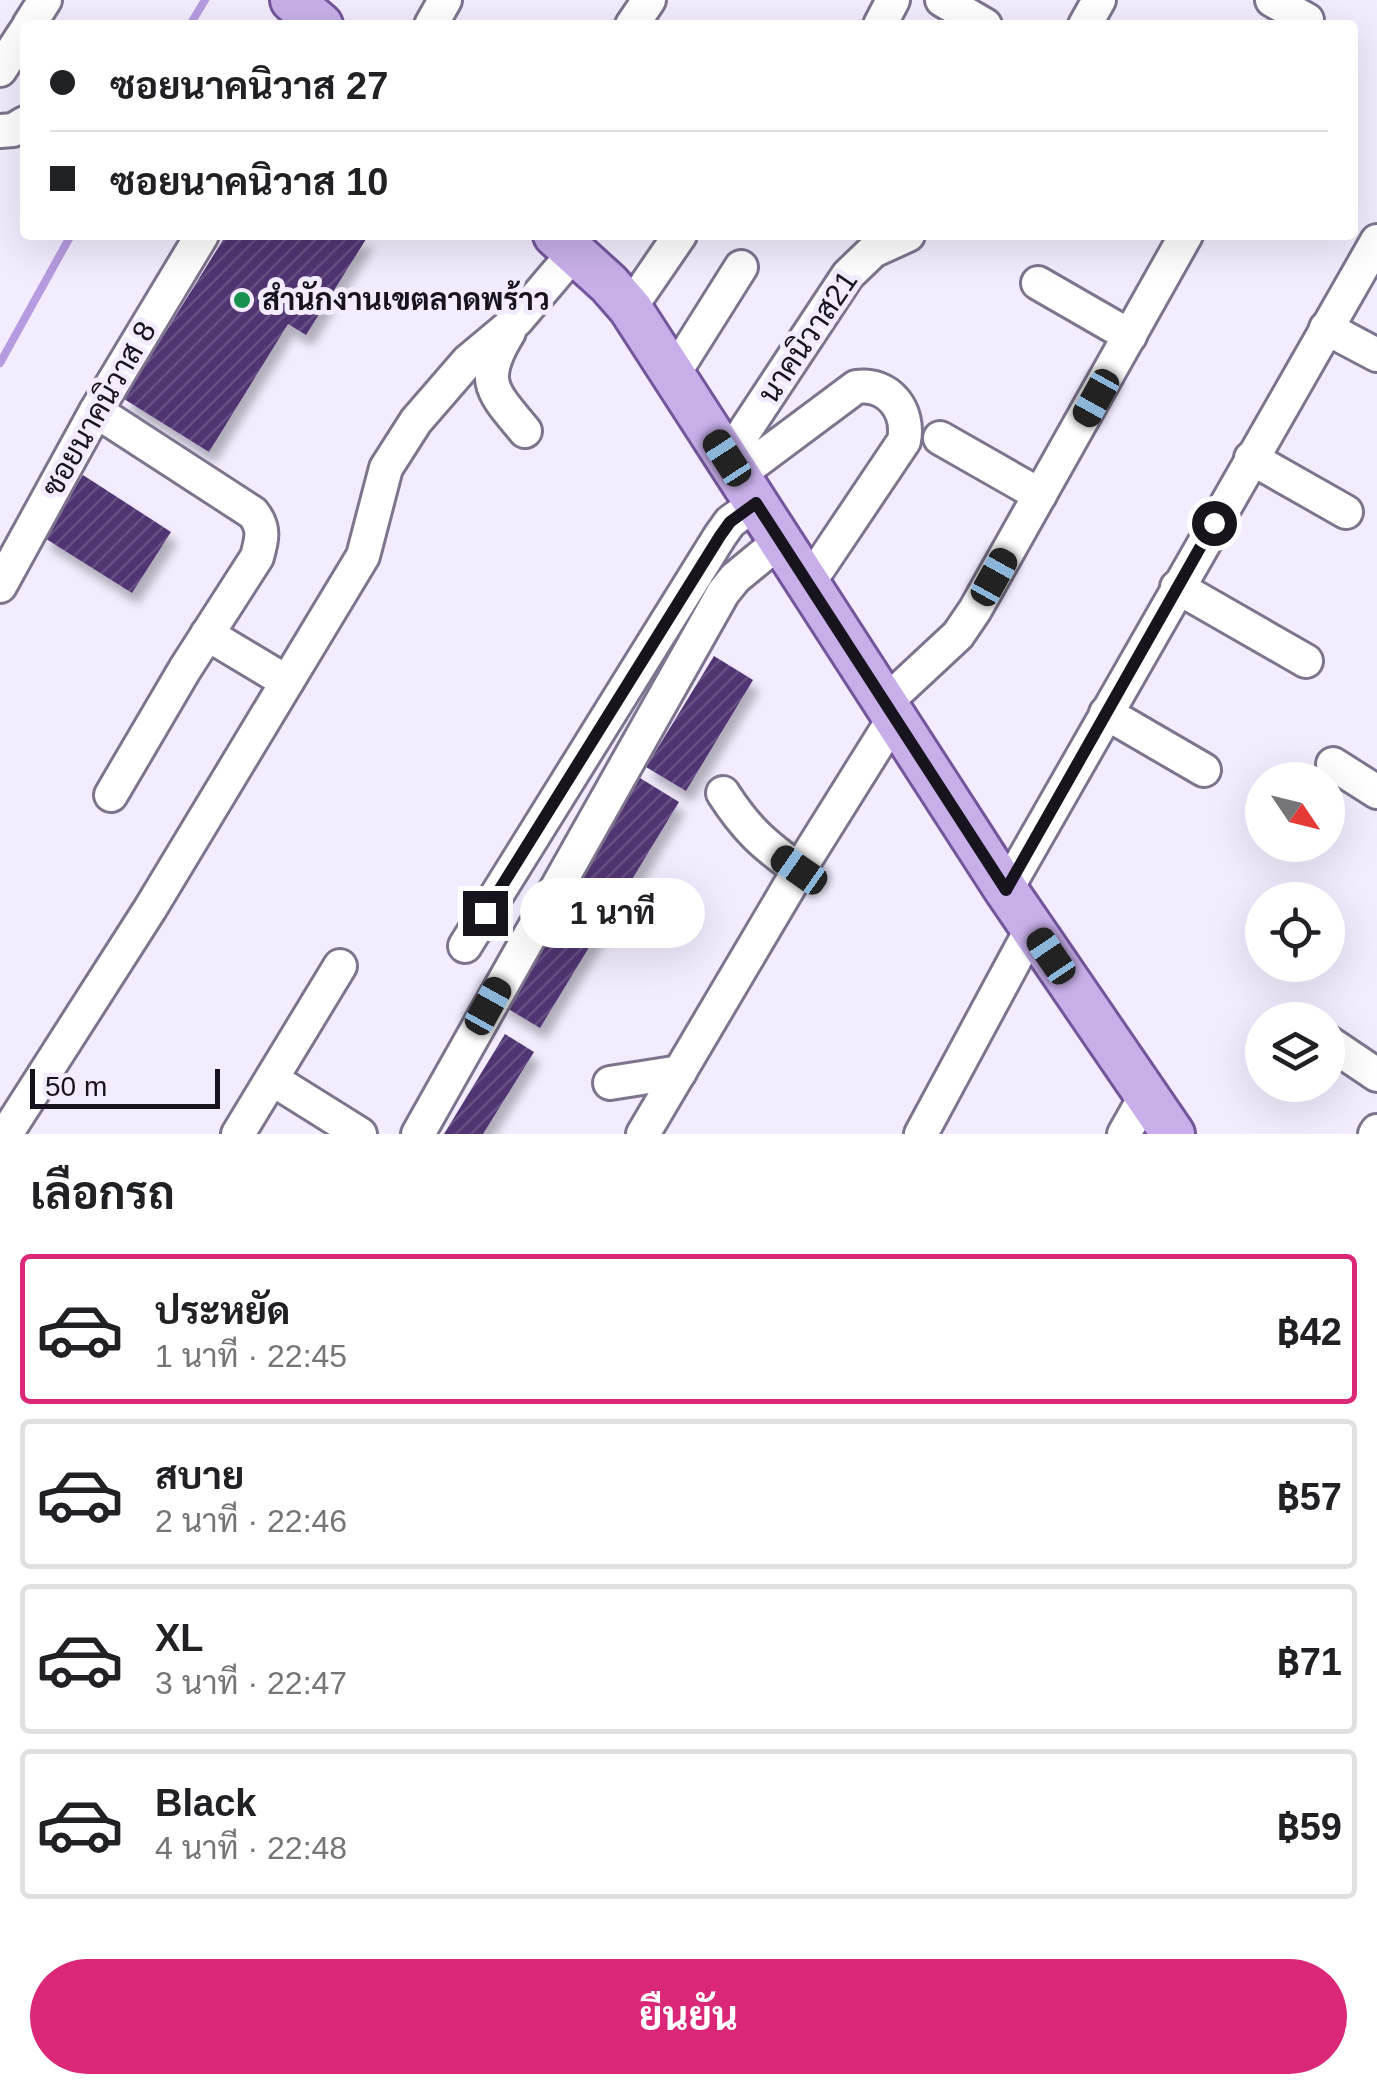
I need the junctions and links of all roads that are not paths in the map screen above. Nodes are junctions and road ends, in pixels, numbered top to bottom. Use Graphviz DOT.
graph roads {
  1 [pos="292,0"];
  2 [pos="942,0"];
  3 [pos="1272,0"];
  4 [pos="1310,15"];
  5 [pos="314,20"];
  6 [pos="976,20"];
  7 [pos="20,41"];
  8 [pos="0,70"];
  9 [pos="199,240"];
  10 [pos="677,240"];
  11 [pos="897,240"];
  12 [pos="1183,240"];
  13 [pos="1377,241"];
  14 [pos="564,244"];
  15 [pos="741,267"];
  16 [pos="1038,283"];
  17 [pos="630,308"];
  18 [pos="517,320"];
  19 [pos="1326,328"];
  20 [pos="1130,336"];
  21 [pos="1377,354"];
  22 [pos="673,375"];
  23 [pos="96,410"];
  24 [pos="525,431"];
  25 [pos="940,438"];
  26 [pos="1252,458"];
  27 [pos="740,479"];
  28 [pos="1040,495"];
  29 [pos="1346,512"];
  30 [pos="780,541"];
  31 [pos="808,584"];
  32 [pos="0,586"];
  33 [pos="1177,587"];
  34 [pos="207,634"];
  35 [pos="1306,662"];
  36 [pos="287,682"];
  37 [pos="890,710"];
  38 [pos="1106,713"];
  39 [pos="1204,770"];
  40 [pos="1345,772"];
  41 [pos="724,792"];
  42 [pos="1377,792"];
  43 [pos="111,795"];
  44 [pos="799,870"];
  45 [pos="1006,890"];
  46 [pos="1032,928"];
  47 [pos="465,946"];
  48 [pos="340,966"];
  49 [pos="1345,1053"];
  50 [pos="680,1072"];
  51 [pos="1377,1075"];
  52 [pos="272,1079"];
  53 [pos="610,1083"];
  54 [pos="1146,1095"];
  55 [pos="6,1134"];
  56 [pos="238,1134"];
  57 [pos="360,1134"];
  58 [pos="418,1134"];
  59 [pos="643,1134"];
  60 [pos="921,1134"];
  61 [pos="1124,1134"];
  62 [pos="1173,1134"];
  1 -- 5 [label="main road"];
  2 -- 6 [label="street"];
  3 -- 4 [label="street"];
  7 -- 8 [label="street"];
  9 -- 23 [label="street, ซอยนาคนิวาส 8"];
  10 -- 17 [label="street"];
  11 -- 27 [label="street, นาคนิวาส21"];
  12 -- 20 [label="street"];
  13 -- 19 [label="street"];
  14 -- 17 [label="main road"];
  14 -- 18 [label="street"];
  15 -- 22 [label="street"];
  16 -- 20 [label="street"];
  17 -- 22 [label="main road"];
  18 -- 24 [label="street"];
  18 -- 36 [label="street"];
  19 -- 21 [label="street"];
  19 -- 26 [label="street"];
  20 -- 28 [label="street"];
  22 -- 27 [label="main road"];
  23 -- 32 [label="street, ซอยนาคนิวาส 8"];
  23 -- 34 [label="street"];
  25 -- 28 [label="street"];
  26 -- 29 [label="street"];
  26 -- 33 [label="street"];
  27 -- 30 [label="main road"];
  27 -- 31 [label="street"];
  27 -- 47 [label="street"];
  28 -- 37 [label="street"];
  30 -- 31 [label="main road"];
  30 -- 58 [label="street"];
  31 -- 37 [label="main road"];
  33 -- 35 [label="street"];
  33 -- 38 [label="street"];
  34 -- 36 [label="street"];
  34 -- 43 [label="street"];
  36 -- 55 [label="street"];
  37 -- 44 [label="street"];
  37 -- 45 [label="main road"];
  38 -- 39 [label="street"];
  38 -- 45 [label="street"];
  40 -- 42 [label="street"];
  41 -- 44 [label="street"];
  44 -- 50 [label="street"];
  45 -- 46 [label="main road"];
  46 -- 54 [label="main road"];
  46 -- 60 [label="street"];
  48 -- 52 [label="street"];
  49 -- 51 [label="street"];
  50 -- 53 [label="street"];
  50 -- 59 [label="street"];
  52 -- 56 [label="street"];
  52 -- 57 [label="street"];
  54 -- 61 [label="street"];
  54 -- 62 [label="main road"];
}
